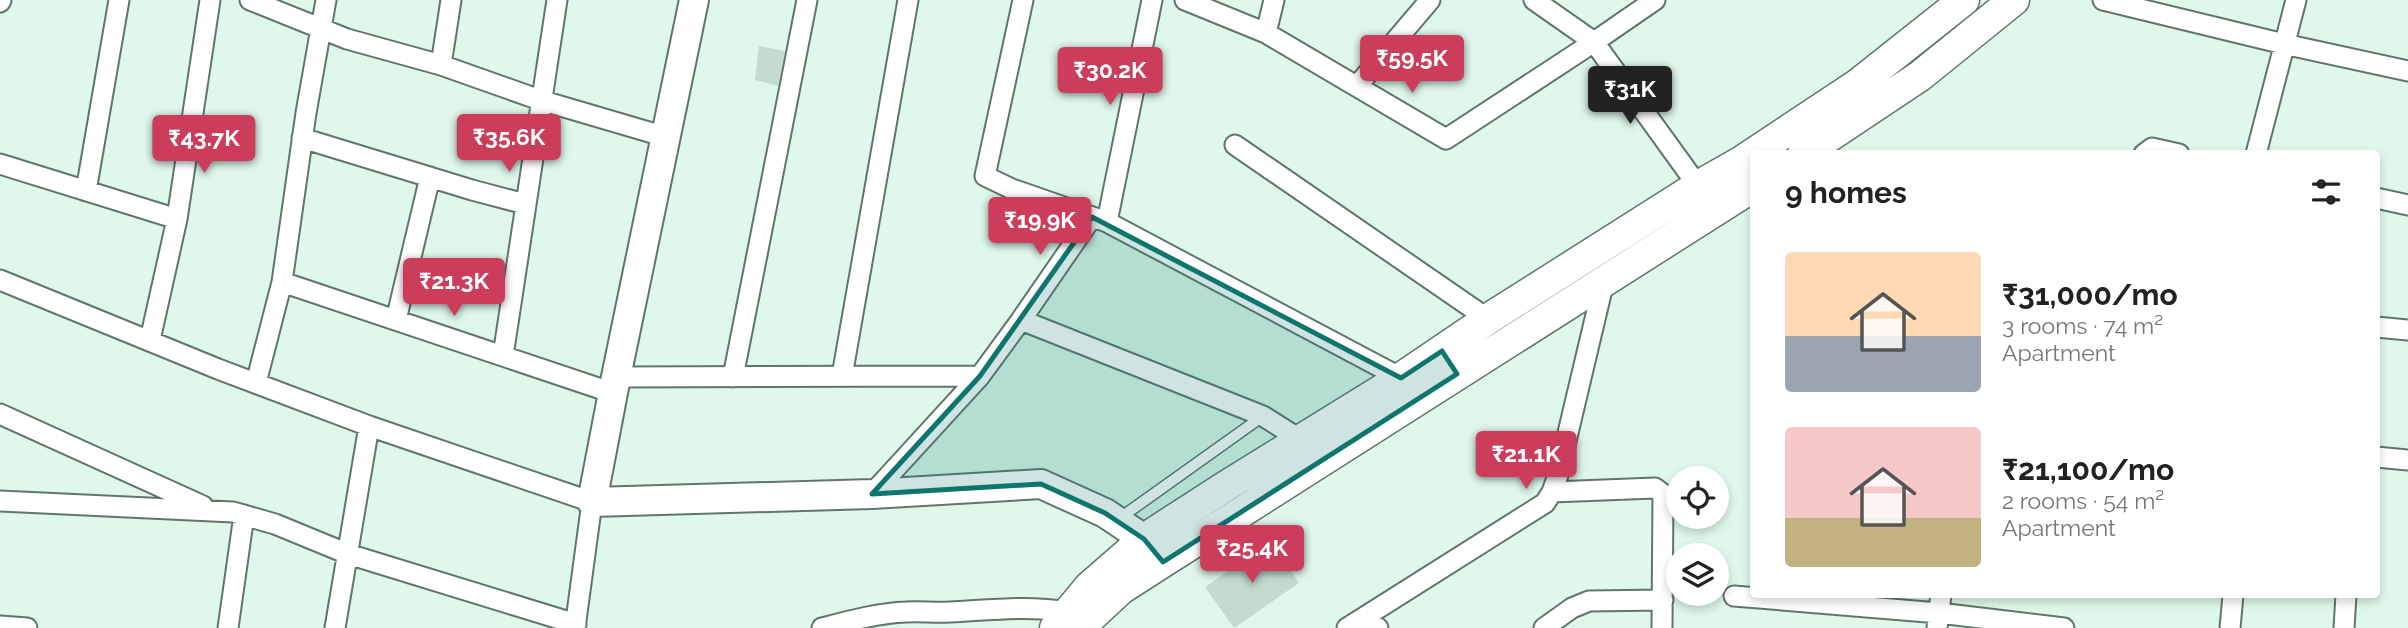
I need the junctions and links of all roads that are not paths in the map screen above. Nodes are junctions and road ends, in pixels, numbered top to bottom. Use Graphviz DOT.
graph roads {
  1 [pos="119,0"];
  2 [pos="210,0"];
  3 [pos="250,0"];
  4 [pos="326,0"];
  5 [pos="451,0"];
  6 [pos="557,0"];
  7 [pos="694,0"];
  8 [pos="807,0"];
  9 [pos="908,0"];
  10 [pos="1023,0"];
  11 [pos="1152,0"];
  12 [pos="1185,0"];
  13 [pos="1274,0"];
  14 [pos="1430,0"];
  15 [pos="1534,0"];
  16 [pos="1655,0"];
  17 [pos="1964,0"];
  18 [pos="2014,0"];
  19 [pos="2103,0"];
  20 [pos="2296,0"];
  21 [pos="321,30"];
  22 [pos="1266,33"];
  23 [pos="1594,43"];
  24 [pos="2284,44"];
  25 [pos="441,65"];
  26 [pos="2408,71"];
  27 [pos="1357,86"];
  28 [pos="540,100"];
  29 [pos="666,137"];
  30 [pos="302,138"];
  31 [pos="1235,145"];
  32 [pos="1779,150"];
  33 [pos="1808,150"];
  34 [pos="2257,150"];
  35 [pos="0,164"];
  36 [pos="1750,174"];
  37 [pos="430,177"];
  38 [pos="1698,186"];
  39 [pos="86,191"];
  40 [pos="2380,199"];
  41 [pos="525,204"];
  42 [pos="2408,205"];
  43 [pos="177,219"];
  44 [pos="1099,220"];
  45 [pos="0,280"];
  46 [pos="1604,281"];
  47 [pos="282,282"];
  48 [pos="1488,319"];
  49 [pos="396,320"];
  50 [pos="1021,320"];
  51 [pos="2380,327"];
  52 [pos="2408,330"];
  53 [pos="150,340"];
  54 [pos="503,356"];
  55 [pos="1450,363"];
  56 [pos="842,376"];
  57 [pos="980,376"];
  58 [pos="733,377"];
  59 [pos="1401,378"];
  60 [pos="256,383"];
  61 [pos="615,385"];
  62 [pos="0,414"];
  63 [pos="1263,416"];
  64 [pos="369,426"];
  65 [pos="1301,440"];
  66 [pos="2380,457"];
  67 [pos="2408,460"];
  68 [pos="1552,492"];
  69 [pos="872,494"];
  70 [pos="0,501"];
  71 [pos="592,502"];
  72 [pos="215,511"];
  73 [pos="244,515"];
  74 [pos="1117,521"];
  75 [pos="1154,550"];
  76 [pos="348,554"];
  77 [pos="1734,596"];
  78 [pos="1750,597"];
  79 [pos="1760,598"];
  80 [pos="2233,598"];
  81 [pos="2346,598"];
  82 [pos="1663,600"];
  83 [pos="1939,612"];
  84 [pos="945,620"];
  85 [pos="1067,623"];
  86 [pos="0,626"];
  87 [pos="575,626"];
  88 [pos="1350,626"];
  89 [pos="27,628"];
  90 [pos="228,628"];
  91 [pos="335,628"];
  92 [pos="822,628"];
  93 [pos="1378,628"];
  94 [pos="1544,628"];
  95 [pos="1662,628"];
  96 [pos="2064,628"];
  97 [pos="2230,628"];
  98 [pos="2344,628"];
  1 -- 39 [label="street"];
  2 -- 43 [label="street"];
  3 -- 21 [label="street"];
  4 -- 21 [label="street"];
  5 -- 25 [label="street"];
  6 -- 28 [label="street"];
  7 -- 29 [label="street"];
  8 -- 58 [label="street"];
  9 -- 56 [label="street"];
  10 -- 44 [label="street"];
  11 -- 44 [label="street"];
  12 -- 22 [label="street"];
  13 -- 22 [label="street"];
  14 -- 27 [label="street"];
  15 -- 23 [label="street"];
  16 -- 23 [label="street"];
  17 -- 32 [label="main road"];
  18 -- 33 [label="main road"];
  19 -- 24 [label="street"];
  20 -- 24 [label="street"];
  21 -- 25 [label="street"];
  21 -- 30 [label="street"];
  22 -- 27 [label="street"];
  23 -- 27 [label="street"];
  23 -- 38 [label="street"];
  24 -- 26 [label="street"];
  24 -- 34 [label="street"];
  25 -- 28 [label="street"];
  28 -- 29 [label="street"];
  28 -- 41 [label="street"];
  29 -- 61 [label="street"];
  30 -- 37 [label="street"];
  30 -- 47 [label="street"];
  31 -- 48 [label="street"];
  35 -- 39 [label="street"];
  36 -- 38 [label="main road"];
  36 -- 46 [label="main road"];
  37 -- 41 [label="street"];
  37 -- 49 [label="street"];
  38 -- 48 [label="main road"];
  39 -- 43 [label="street"];
  40 -- 42 [label="street"];
  41 -- 54 [label="street"];
  43 -- 53 [label="street"];
  44 -- 50 [label="street"];
  44 -- 59 [label="street"];
  45 -- 53 [label="street"];
  46 -- 55 [label="main road"];
  46 -- 68 [label="street"];
  47 -- 49 [label="street"];
  47 -- 60 [label="street"];
  48 -- 55 [label="main road"];
  49 -- 54 [label="street"];
  50 -- 57 [label="street"];
  50 -- 63 [label="street"];
  51 -- 52 [label="street"];
  53 -- 60 [label="street"];
  54 -- 61 [label="street"];
  55 -- 59 [label="main road"];
  55 -- 75 [label="main road"];
  56 -- 57 [label="street"];
  56 -- 58 [label="street"];
  57 -- 69 [label="street"];
  58 -- 61 [label="street"];
  59 -- 65 [label="main road"];
  60 -- 64 [label="street"];
  61 -- 71 [label="street"];
  62 -- 72 [label="street"];
  63 -- 65 [label="street"];
  63 -- 74 [label="lane"];
  64 -- 71 [label="street"];
  64 -- 76 [label="street"];
  65 -- 75 [label="main road"];
  66 -- 67 [label="street"];
  68 -- 82 [label="street"];
  68 -- 88 [label="street"];
  69 -- 71 [label="street"];
  69 -- 74 [label="street"];
  70 -- 72 [label="street"];
  71 -- 87 [label="street"];
  72 -- 73 [label="street"];
  73 -- 76 [label="street"];
  73 -- 90 [label="street"];
  74 -- 75 [label="street"];
  75 -- 85 [label="main road"];
  76 -- 87 [label="street"];
  76 -- 91 [label="street"];
  77 -- 78 [label="street"];
  79 -- 83 [label="street"];
  80 -- 97 [label="street"];
  81 -- 98 [label="street"];
  82 -- 94 [label="street"];
  82 -- 95 [label="street"];
  83 -- 96 [label="street"];
  84 -- 85 [label="street"];
  84 -- 92 [label="street"];
  86 -- 89 [label="street"];
  88 -- 93 [label="street"];
}
